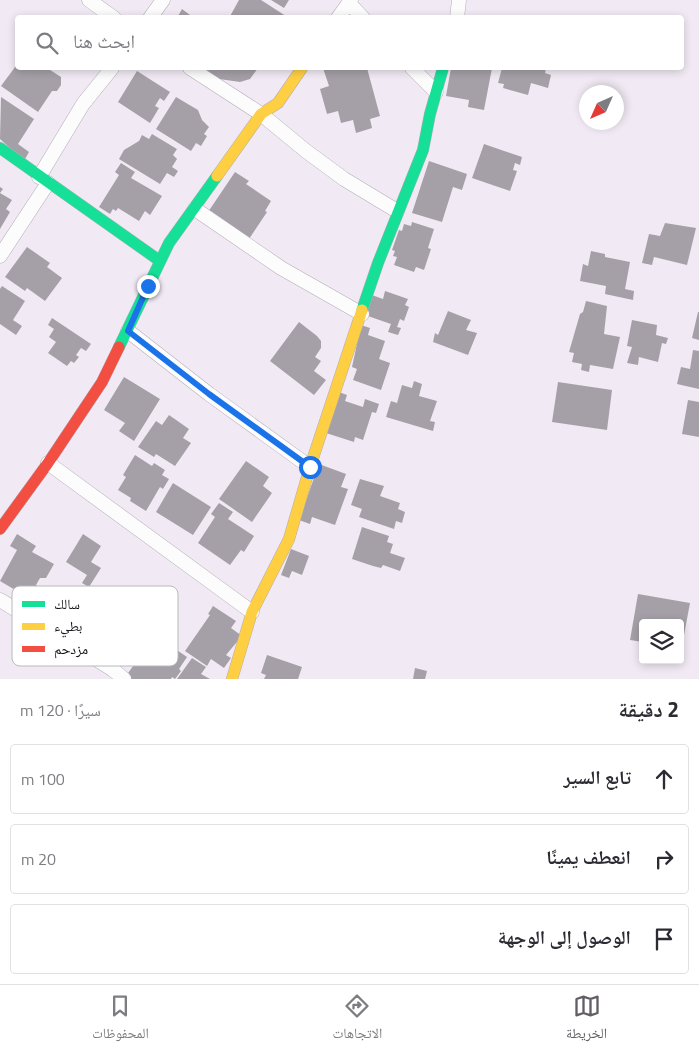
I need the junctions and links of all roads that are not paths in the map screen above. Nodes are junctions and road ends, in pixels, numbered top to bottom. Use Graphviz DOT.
graph roads {
  1 [pos="89,0"];
  2 [pos="163,0"];
  3 [pos="460,0"];
  4 [pos="350,2"];
  5 [pos="110,15"];
  6 [pos="152,15"];
  7 [pos="340,15"];
  8 [pos="360,15"];
  9 [pos="458,15"];
  10 [pos="110,70"];
  11 [pos="193,70"];
  12 [pos="301,70"];
  13 [pos="414,70"];
  14 [pos="442,70"];
  15 [pos="436,92"];
  16 [pos="261,114"];
  17 [pos="0,148"];
  18 [pos="43,180"];
  19 [pos="195,208"];
  20 [pos="398,211"];
  21 [pos="0,256"];
  22 [pos="160,261"];
  23 [pos="362,314"];
  24 [pos="128,331"];
  25 [pos="48,463"];
  26 [pos="310,467"];
  27 [pos="0,529"];
  28 [pos="0,600"];
  29 [pos="12,608"];
  30 [pos="252,612"];
  31 [pos="96,666"];
  32 [pos="108,674"];
  33 [pos="124,679"];
  34 [pos="232,679"];
  1 -- 5 [label="street"];
  2 -- 6 [label="street"];
  3 -- 9 [label="street"];
  4 -- 7 [label="street"];
  4 -- 8 [label="street"];
  10 -- 18 [label="street"];
  11 -- 16 [label="street"];
  12 -- 16 [label="street"];
  13 -- 15 [label="street"];
  14 -- 15 [label="street"];
  15 -- 20 [label="street"];
  16 -- 19 [label="street"];
  16 -- 20 [label="street"];
  17 -- 18 [label="street"];
  18 -- 21 [label="street"];
  18 -- 22 [label="street"];
  19 -- 22 [label="street"];
  19 -- 23 [label="street"];
  20 -- 23 [label="street"];
  22 -- 24 [label="street"];
  23 -- 26 [label="street"];
  24 -- 25 [label="street"];
  24 -- 26 [label="street"];
  25 -- 27 [label="street"];
  25 -- 30 [label="street"];
  26 -- 30 [label="street"];
  28 -- 29 [label="street"];
  30 -- 34 [label="street"];
  31 -- 32 [label="street"];
  32 -- 33 [label="street"];
}
